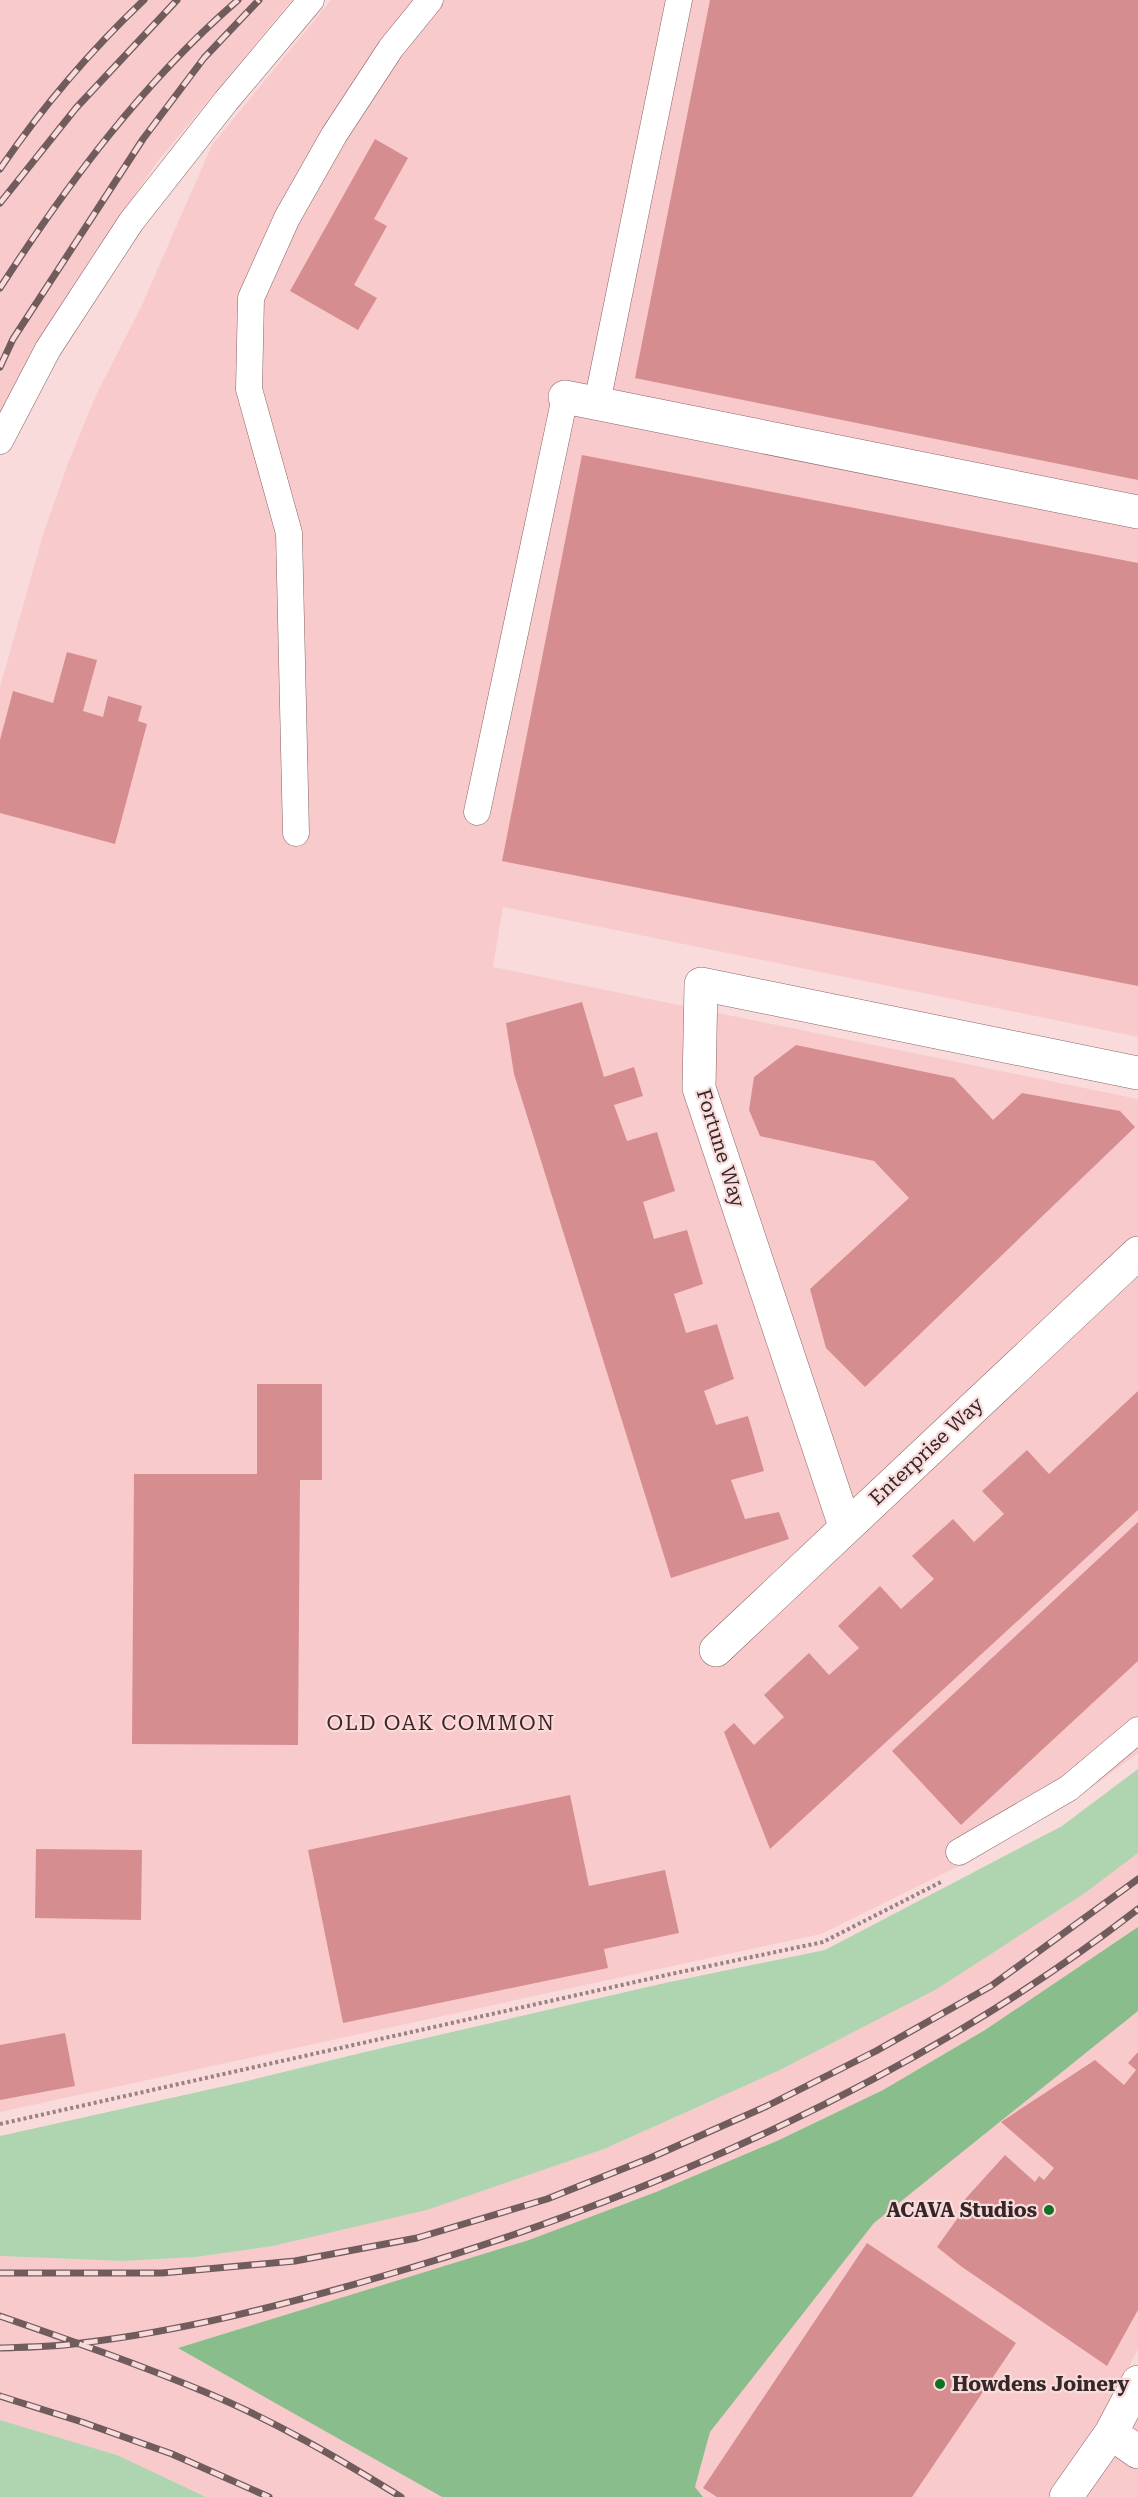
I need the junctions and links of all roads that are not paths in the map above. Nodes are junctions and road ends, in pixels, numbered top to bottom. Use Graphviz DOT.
graph roads {
  1 [pos="311,0"];
  2 [pos="430,0"];
  3 [pos="679,0"];
  4 [pos="565,396"];
  5 [pos="597,403"];
  6 [pos="0,441"];
  7 [pos="1138,512"];
  8 [pos="477,812"];
  9 [pos="296,833"];
  10 [pos="1138,1073"];
  11 [pos="1138,1253"];
  12 [pos="845,1526"];
  13 [pos="716,1650"];
  14 [pos="1138,1730"];
  15 [pos="959,1852"];
  16 [pos="1138,2382"];
  17 [pos="1110,2433"];
  18 [pos="1138,2452"];
  19 [pos="1066,2497"];
  1 -- 6 [label="lane"];
  2 -- 9 [label="lane"];
  3 -- 5 [label="lane"];
  4 -- 5 [label="street"];
  4 -- 8 [label="lane"];
  5 -- 7 [label="street"];
  10 -- 12 [label="street, Fortune Way"];
  11 -- 12 [label="street, Enterprise Way"];
  12 -- 13 [label="street, Enterprise Way"];
  14 -- 15 [label="lane"];
  16 -- 17 [label="street"];
  17 -- 18 [label="street"];
  17 -- 19 [label="street"];
}
